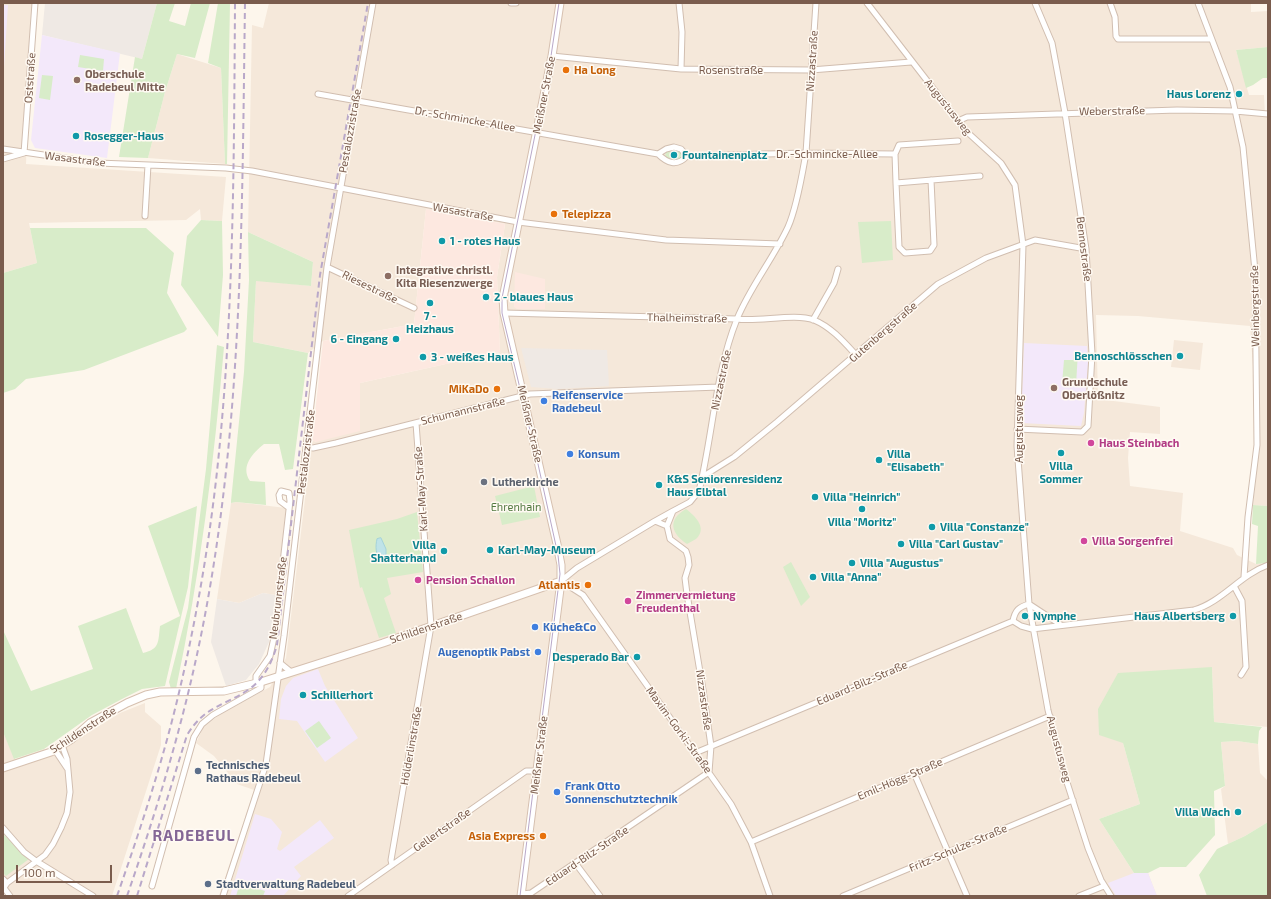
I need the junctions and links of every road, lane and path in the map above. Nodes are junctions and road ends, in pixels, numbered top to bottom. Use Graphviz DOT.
graph roads {
  1 [pos="35,3"];
  2 [pos="373,3"];
  3 [pos="511,3"];
  4 [pos="516,3"];
  5 [pos="560,3"];
  6 [pos="679,3"];
  7 [pos="816,3"];
  8 [pos="866,3"];
  9 [pos="1035,3"];
  10 [pos="1110,3"];
  11 [pos="1198,3"];
  12 [pos="1211,39"];
  13 [pos="552,56"];
  14 [pos="911,62"];
  15 [pos="681,69"];
  16 [pos="811,70"];
  17 [pos="318,94"];
  18 [pos="356,100"];
  19 [pos="1234,111"];
  20 [pos="1065,113"];
  21 [pos="1268,114"];
  22 [pos="958,121"];
  23 [pos="537,132"];
  24 [pos="958,141"];
  25 [pos="3,149"];
  26 [pos="24,153"];
  27 [pos="806,153"];
  28 [pos="658,154"];
  29 [pos="895,154"];
  30 [pos="687,156"];
  31 [pos="3,159"];
  32 [pos="148,165"];
  33 [pos="980,176"];
  34 [pos="930,180"];
  35 [pos="896,182"];
  36 [pos="339,189"];
  37 [pos="145,216"];
  38 [pos="518,222"];
  39 [pos="780,244"];
  40 [pos="1023,245"];
  41 [pos="1086,249"];
  42 [pos="327,267"];
  43 [pos="838,269"];
  44 [pos="414,308"];
  45 [pos="504,313"];
  46 [pos="737,319"];
  47 [pos="813,320"];
  48 [pos="856,356"];
  49 [pos="719,387"];
  50 [pos="523,396"];
  51 [pos="416,423"];
  52 [pos="1017,429"];
  53 [pos="306,448"];
  54 [pos="702,477"];
  55 [pos="288,507"];
  56 [pos="673,511"];
  57 [pos="655,521"];
  58 [pos="667,526"];
  59 [pos="1268,565"];
  60 [pos="1244,577"];
  61 [pos="561,581"];
  62 [pos="1234,586"];
  63 [pos="1029,604"];
  64 [pos="1013,621"];
  65 [pos="431,626"];
  66 [pos="1061,626"];
  67 [pos="1032,629"];
  68 [pos="280,663"];
  69 [pos="291,672"];
  70 [pos="1241,675"];
  71 [pos="278,677"];
  72 [pos="259,683"];
  73 [pos="1050,716"];
  74 [pos="62,745"];
  75 [pos="711,746"];
  76 [pos="55,750"];
  77 [pos="695,753"];
  78 [pos="3,768"];
  79 [pos="67,768"];
  80 [pos="537,771"];
  81 [pos="709,772"];
  82 [pos="914,772"];
  83 [pos="1073,800"];
  84 [pos="3,828"];
  85 [pos="751,842"];
  86 [pos="948,853"];
  87 [pos="36,861"];
  88 [pos="576,864"];
  89 [pos="392,865"];
  90 [pos="3,878"];
  91 [pos="152,886"];
  92 [pos="1104,886"];
  93 [pos="4,887"];
  94 [pos="522,895"];
  95 [pos="10,896"];
  96 [pos="93,896"];
  97 [pos="223,896"];
  98 [pos="348,896"];
  99 [pos="600,896"];
  100 [pos="770,896"];
  101 [pos="843,896"];
  102 [pos="967,896"];
  103 [pos="1080,896"];
  104 [pos="1111,896"];
  1 -- 26 [label="street, Oststraße"];
  2 -- 18 [label="street, Pestalozzistraße"];
  3 -- 4 [label="street"];
  5 -- 13 [label="main road, Meißner Straße"];
  6 -- 15 [label="street"];
  7 -- 16 [label="street, Nizzastraße"];
  8 -- 14 [label="street, Augustusweg"];
  9 -- 20 [label="street, Bennostraße"];
  10 -- 12 [label="street"];
  11 -- 12 [label="street, Weinbergstraße"];
  12 -- 19 [label="street, Weinbergstraße"];
  13 -- 15 [label="street, Rosenstraße"];
  13 -- 23 [label="main road, Meißner Straße"];
  14 -- 16 [label="street, Rosenstraße"];
  14 -- 22 [label="street, Augustusweg"];
  15 -- 16 [label="street, Rosenstraße"];
  16 -- 27 [label="street, Nizzastraße"];
  17 -- 18 [label="street, Dr.-Schmincke-Allee"];
  18 -- 23 [label="street, Dr.-Schmincke-Allee"];
  18 -- 36 [label="street, Pestalozzistraße"];
  19 -- 20 [label="street, Weberstraße"];
  19 -- 21 [label="street, Weberstraße"];
  19 -- 60 [label="street, Weinbergstraße"];
  20 -- 22 [label="street, Weberstraße"];
  20 -- 41 [label="street, Bennostraße"];
  22 -- 40 [label="street, Augustusweg"];
  23 -- 28 [label="street, Dr.-Schmincke-Allee"];
  23 -- 38 [label="main road, Meißner Straße"];
  24 -- 29 [label="street, Augustusweg"];
  25 -- 26 [label="street, Wasastraße"];
  26 -- 31 [label="street"];
  26 -- 32 [label="street, Wasastraße"];
  27 -- 29 [label="street, Dr.-Schmincke-Allee"];
  27 -- 30 [label="street, Dr.-Schmincke-Allee"];
  27 -- 39 [label="street, Nizzastraße"];
  28 -- 30 [label="street, Dr.-Schmincke-Allee"];
  28 -- 30 [label="street, Dr.-Schmincke-Allee"];
  29 -- 35 [label="street"];
  32 -- 36 [label="street, Wasastraße"];
  32 -- 37 [label="street"];
  33 -- 34 [label="street"];
  34 -- 35 [label="street"];
  34 -- 35 [label="street"];
  36 -- 38 [label="street, Wasastraße"];
  36 -- 42 [label="street, Pestalozzistraße"];
  38 -- 39 [label="street, Wasastraße"];
  38 -- 45 [label="main road, Meißner Straße"];
  39 -- 46 [label="street, Nizzastraße"];
  40 -- 41 [label="street, Gutenbergstraße"];
  40 -- 48 [label="street, Gutenbergstraße"];
  40 -- 52 [label="street, Augustusweg"];
  41 -- 52 [label="street, Bennostraße"];
  42 -- 44 [label="street, Riesestraße"];
  42 -- 53 [label="street, Pestalozzistraße"];
  43 -- 47 [label="street"];
  45 -- 46 [label="street, Thalheimstraße"];
  45 -- 50 [label="main road, Meißner Straße"];
  46 -- 47 [label="street, Thalheimstraße"];
  46 -- 49 [label="street, Nizzastraße"];
  47 -- 48 [label="street, Thalheimstraße"];
  48 -- 54 [label="street, Gutenbergstraße"];
  49 -- 50 [label="street, Schumannstraße"];
  49 -- 54 [label="street, Nizzastraße"];
  50 -- 51 [label="street, Schumannstraße"];
  50 -- 61 [label="main road, Meißner Straße"];
  51 -- 53 [label="street, Schumannstraße"];
  51 -- 65 [label="street, Karl-May-Straße"];
  52 -- 63 [label="street, Augustusweg"];
  53 -- 68 [label="street, Pestalozzistraße"];
  54 -- 56 [label="street, Nizzastraße"];
  55 -- 72 [label="street, Neubrunnstraße"];
  56 -- 57 [label="street"];
  56 -- 58 [label="street"];
  57 -- 58 [label="street"];
  57 -- 61 [label="street"];
  58 -- 75 [label="street, Nizzastraße"];
  59 -- 60 [label="street"];
  60 -- 62 [label="street"];
  61 -- 65 [label="main road, Schildenstraße"];
  61 -- 77 [label="street, Maxim-Gorki-Straße"];
  61 -- 80 [label="main road, Meißner Straße"];
  62 -- 66 [label="street"];
  62 -- 70 [label="street"];
  63 -- 64 [label="street"];
  63 -- 66 [label="street"];
  63 -- 67 [label="street, Augustusweg"];
  64 -- 67 [label="street"];
  64 -- 75 [label="street, Eduard-Bilz-Straße"];
  65 -- 69 [label="main road, Schildenstraße"];
  65 -- 89 [label="street, Hölderlinstraße"];
  66 -- 67 [label="street"];
  67 -- 73 [label="street, Augustusweg"];
  68 -- 69 [label="street"];
  68 -- 71 [label="street, Pestalozzistraße"];
  69 -- 71 [label="main road, Schildenstraße"];
  71 -- 72 [label="main road, Schildenstraße"];
  71 -- 97 [label="street, Pestalozzistraße"];
  72 -- 74 [label="main road, Schildenstraße"];
  72 -- 91 [label="street, Neubrunnstraße"];
  73 -- 82 [label="street, Emil-Högg-Straße"];
  73 -- 83 [label="street, Augustusweg"];
  74 -- 76 [label="main road, Schildenstraße"];
  74 -- 79 [label="street"];
  75 -- 77 [label="street, Eduard-Bilz-Straße"];
  75 -- 81 [label="street"];
  76 -- 78 [label="main road, Schildenstraße"];
  76 -- 79 [label="street"];
  77 -- 81 [label="street, Maxim-Gorki-Straße"];
  79 -- 87 [label="street"];
  80 -- 89 [label="street, Gellertstraße"];
  80 -- 94 [label="main road, Meißner Straße"];
  81 -- 85 [label="street, Maxim-Gorki-Straße"];
  81 -- 88 [label="street, Eduard-Bilz-Straße"];
  82 -- 85 [label="street, Emil-Högg-Straße"];
  82 -- 86 [label="street"];
  83 -- 86 [label="street, Fritz-Schulze-Straße"];
  83 -- 92 [label="street, Augustusweg"];
  84 -- 87 [label="street"];
  85 -- 100 [label="street, Maxim-Gorki-Straße"];
  86 -- 101 [label="street, Fritz-Schulze-Straße"];
  86 -- 102 [label="street"];
  87 -- 93 [label="street"];
  87 -- 96 [label="street"];
  88 -- 94 [label="street, Eduard-Bilz-Straße"];
  88 -- 99 [label="street"];
  89 -- 98 [label="street, Gellertstraße"];
  90 -- 93 [label="street"];
  92 -- 103 [label="street"];
  92 -- 104 [label="street, Augustusweg"];
  93 -- 95 [label="street"];
}
